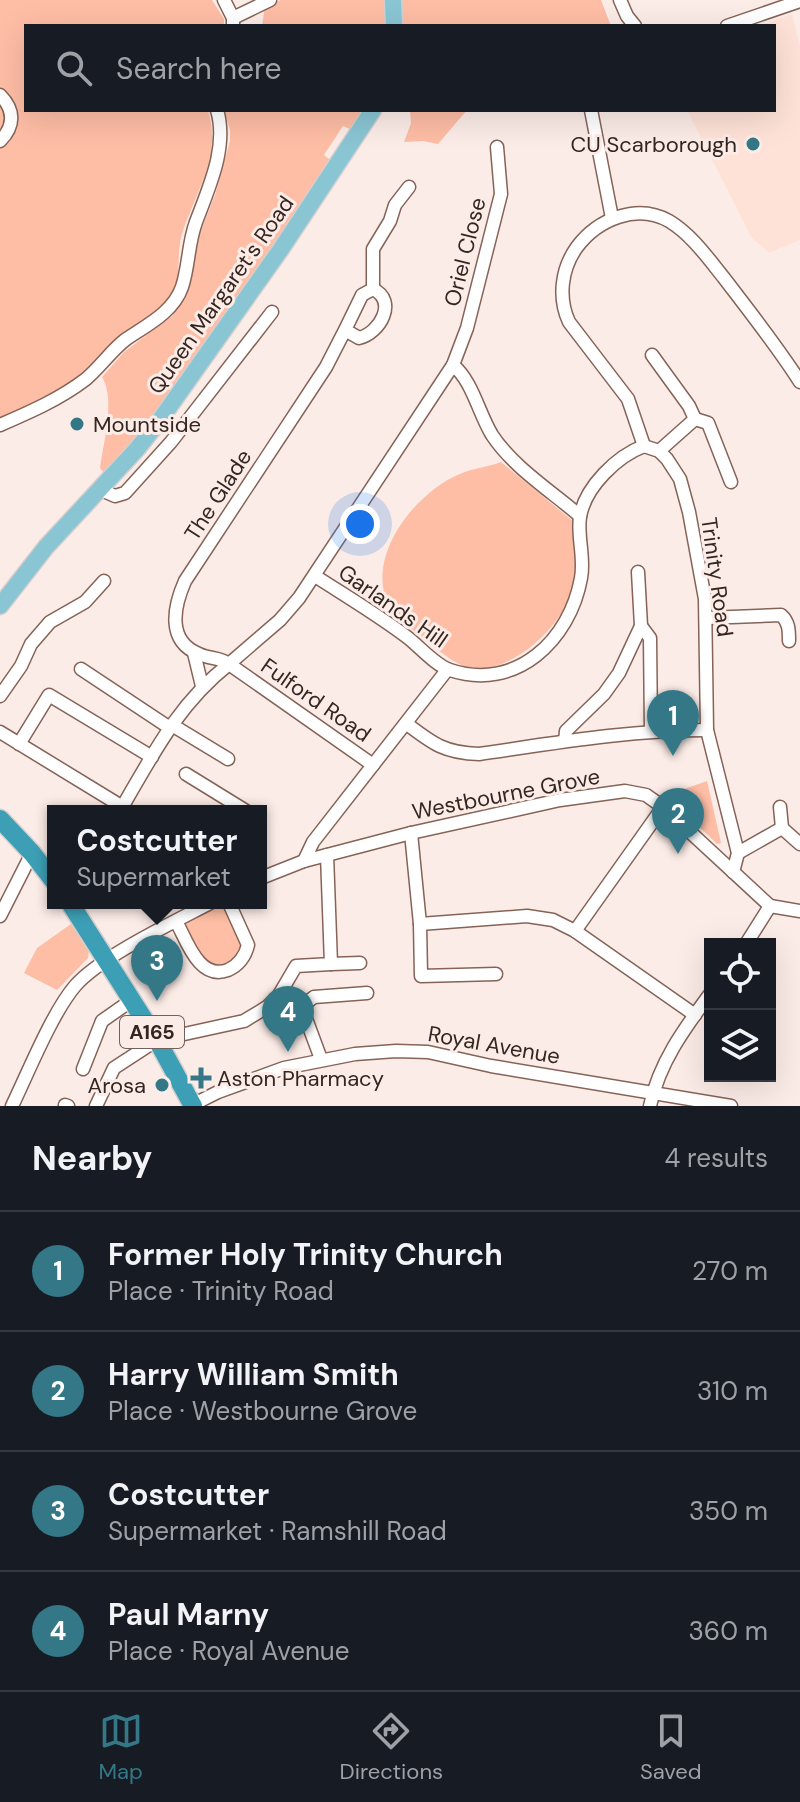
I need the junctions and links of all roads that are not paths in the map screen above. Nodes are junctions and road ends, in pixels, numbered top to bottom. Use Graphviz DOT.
graph roads {
  1 [pos="224,0"];
  2 [pos="270,0"];
  3 [pos="393,0"];
  4 [pos="620,0"];
  5 [pos="800,1"];
  6 [pos="233,22"];
  7 [pos="394,24"];
  8 [pos="633,24"];
  9 [pos="733,24"];
  10 [pos="0,95"];
  11 [pos="217,112"];
  12 [pos="372,112"];
  13 [pos="591,112"];
  14 [pos="0,141"];
  15 [pos="497,147"];
  16 [pos="409,187"];
  17 [pos="612,218"];
  18 [pos="373,289"];
  19 [pos="272,312"];
  20 [pos="345,330"];
  21 [pos="652,355"];
  22 [pos="453,365"];
  23 [pos="800,382"];
  24 [pos="695,419"];
  25 [pos="0,425"];
  26 [pos="644,446"];
  27 [pos="659,451"];
  28 [pos="731,482"];
  29 [pos="99,489"];
  30 [pos="580,516"];
  31 [pos="638,572"];
  32 [pos="315,576"];
  33 [pos="104,581"];
  34 [pos="0,606"];
  35 [pos="706,618"];
  36 [pos="641,626"];
  37 [pos="789,641"];
  38 [pos="194,653"];
  39 [pos="229,664"];
  40 [pos="81,669"];
  41 [pos="447,670"];
  42 [pos="202,686"];
  43 [pos="0,696"];
  44 [pos="407,724"];
  45 [pos="171,726"];
  46 [pos="707,730"];
  47 [pos="651,731"];
  48 [pos="0,732"];
  49 [pos="565,741"];
  50 [pos="19,744"];
  51 [pos="152,757"];
  52 [pos="228,759"];
  53 [pos="373,765"];
  54 [pos="186,774"];
  55 [pos="115,805"];
  56 [pos="126,805"];
  57 [pos="236,805"];
  58 [pos="663,807"];
  59 [pos="780,807"];
  60 [pos="0,819"];
  61 [pos="782,828"];
  62 [pos="411,833"];
  63 [pos="800,844"];
  64 [pos="32,853"];
  65 [pos="738,853"];
  66 [pos="327,855"];
  67 [pos="304,861"];
  68 [pos="47,872"];
  69 [pos="733,872"];
  70 [pos="267,876"];
  71 [pos="770,906"];
  72 [pos="74,909"];
  73 [pos="199,909"];
  74 [pos="232,909"];
  75 [pos="800,911"];
  76 [pos="0,916"];
  77 [pos="176,921"];
  78 [pos="420,924"];
  79 [pos="575,931"];
  80 [pos="750,938"];
  81 [pos="108,961"];
  82 [pos="360,963"];
  83 [pos="331,964"];
  84 [pos="496,974"];
  85 [pos="367,993"];
  86 [pos="132,1000"];
  87 [pos="704,1002"];
  88 [pos="695,1015"];
  89 [pos="157,1040"];
  90 [pos="321,1059"];
  91 [pos="83,1069"];
  92 [pos="653,1091"];
  93 [pos="12,1106"];
  94 [pos="96,1106"];
  95 [pos="192,1106"];
  96 [pos="650,1106"];
  97 [pos="731,1106"];
  1 -- 6 [label="street"];
  2 -- 6 [label="street"];
  3 -- 7 [label="main road"];
  4 -- 8 [label="street"];
  5 -- 9 [label="street"];
  10 -- 14 [label="street"];
  11 -- 25 [label="street"];
  12 -- 29 [label="main road, Queen Margaret's Road"];
  13 -- 17 [label="street"];
  15 -- 22 [label="street, Oriel Close"];
  16 -- 18 [label="street"];
  17 -- 23 [label="street"];
  17 -- 26 [label="street"];
  18 -- 20 [label="street, The Glade"];
  18 -- 20 [label="street"];
  19 -- 29 [label="street"];
  20 -- 38 [label="street, The Glade"];
  21 -- 24 [label="street"];
  22 -- 30 [label="street"];
  22 -- 32 [label="street, Oriel Close"];
  24 -- 27 [label="street"];
  24 -- 28 [label="street"];
  26 -- 27 [label="street"];
  26 -- 30 [label="street"];
  27 -- 35 [label="street, Trinity Road"];
  29 -- 34 [label="main road, Queen Margaret's Road"];
  30 -- 41 [label="street"];
  31 -- 36 [label="street"];
  32 -- 39 [label="street, Oriel Close"];
  32 -- 41 [label="street, Garlands Hill"];
  33 -- 43 [label="street"];
  35 -- 37 [label="street"];
  35 -- 46 [label="street, Trinity Road"];
  36 -- 47 [label="street"];
  36 -- 49 [label="street"];
  38 -- 39 [label="street"];
  38 -- 42 [label="street, The Glade"];
  39 -- 42 [label="street, Fulford Road"];
  39 -- 53 [label="street, Fulford Road"];
  40 -- 45 [label="street"];
  41 -- 44 [label="street"];
  42 -- 45 [label="street, Fulford Road"];
  44 -- 49 [label="street"];
  44 -- 53 [label="street"];
  45 -- 51 [label="street, Fulford Road"];
  45 -- 52 [label="street"];
  46 -- 47 [label="street"];
  46 -- 65 [label="street, Trinity Road"];
  47 -- 49 [label="street"];
  48 -- 50 [label="street"];
  50 -- 51 [label="street"];
  50 -- 55 [label="street"];
  51 -- 56 [label="street, Fulford Road"];
  53 -- 67 [label="street"];
  54 -- 57 [label="street"];
  58 -- 62 [label="street, Westbourne Grove"];
  58 -- 69 [label="street, Westbourne Grove"];
  58 -- 79 [label="street"];
  59 -- 61 [label="street"];
  60 -- 64 [label="highway"];
  61 -- 63 [label="street"];
  61 -- 65 [label="street"];
  62 -- 66 [label="street, Westbourne Grove"];
  62 -- 78 [label="street"];
  64 -- 68 [label="highway"];
  64 -- 76 [label="street"];
  65 -- 69 [label="street, Trinity Road"];
  66 -- 67 [label="street, Westbourne Grove"];
  66 -- 83 [label="street"];
  67 -- 70 [label="street, Westbourne Grove"];
  69 -- 71 [label="street, Westbourne Grove"];
  71 -- 75 [label="street"];
  71 -- 80 [label="street"];
  72 -- 81 [label="highway, A165"];
  73 -- 77 [label="street"];
  74 -- 77 [label="street"];
  77 -- 81 [label="street"];
  78 -- 79 [label="street"];
  78 -- 84 [label="street"];
  79 -- 88 [label="street"];
  81 -- 86 [label="highway, A165"];
  81 -- 93 [label="street"];
  82 -- 83 [label="street"];
  83 -- 89 [label="street"];
  85 -- 90 [label="street"];
  86 -- 89 [label="highway, A165"];
  86 -- 91 [label="street"];
  87 -- 88 [label="street"];
  88 -- 92 [label="street"];
  89 -- 94 [label="street"];
  89 -- 95 [label="highway, A165"];
  90 -- 92 [label="street, Royal Avenue"];
  90 -- 95 [label="street, Royal Avenue"];
  92 -- 96 [label="street"];
  92 -- 97 [label="street, Royal Avenue"];
}
